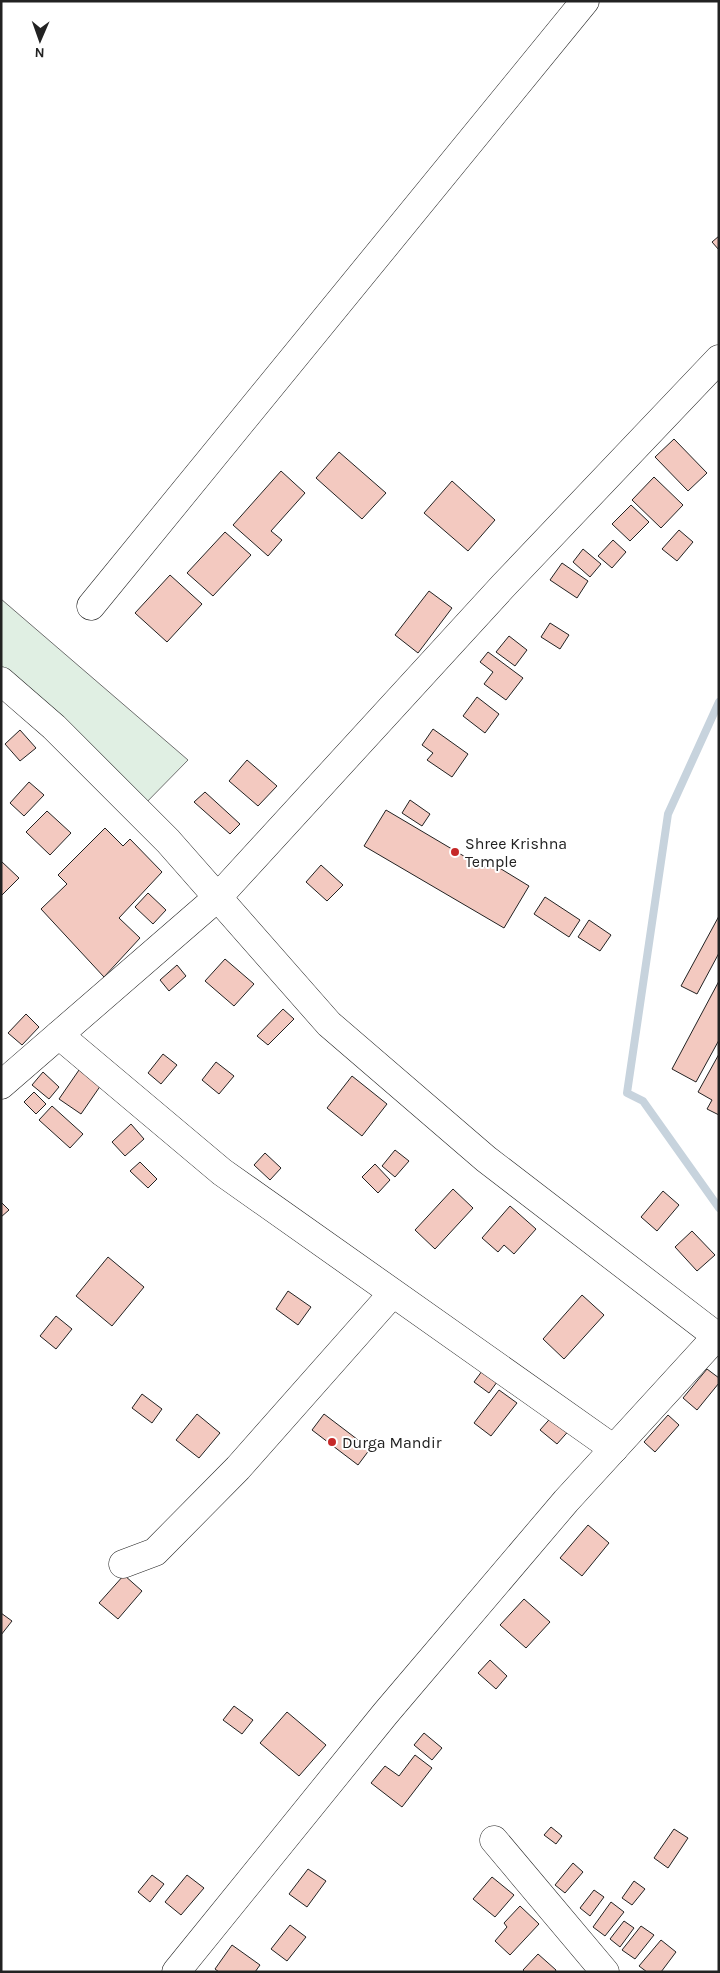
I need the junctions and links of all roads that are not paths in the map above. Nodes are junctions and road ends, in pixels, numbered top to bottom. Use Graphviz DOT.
graph roads {
  1 [pos="585,1"];
  2 [pos="719,358"];
  3 [pos="91,606"];
  4 [pos="1,681"];
  5 [pos="218,898"];
  6 [pos="59,1035"];
  7 [pos="1,1085"];
  8 [pos="392,1294"];
  9 [pos="718,1337"];
  10 [pos="614,1450"];
  11 [pos="124,1564"];
  12 [pos="494,1840"];
  13 [pos="176,1972"];
  14 [pos="605,1972"];
  1 -- 3 [label="street"];
  2 -- 5 [label="street"];
  4 -- 5 [label="street"];
  5 -- 6 [label="street"];
  5 -- 9 [label="street"];
  6 -- 7 [label="street"];
  6 -- 8 [label="street"];
  8 -- 10 [label="street"];
  8 -- 11 [label="street"];
  9 -- 10 [label="street"];
  10 -- 13 [label="street"];
  12 -- 14 [label="street"];
}
